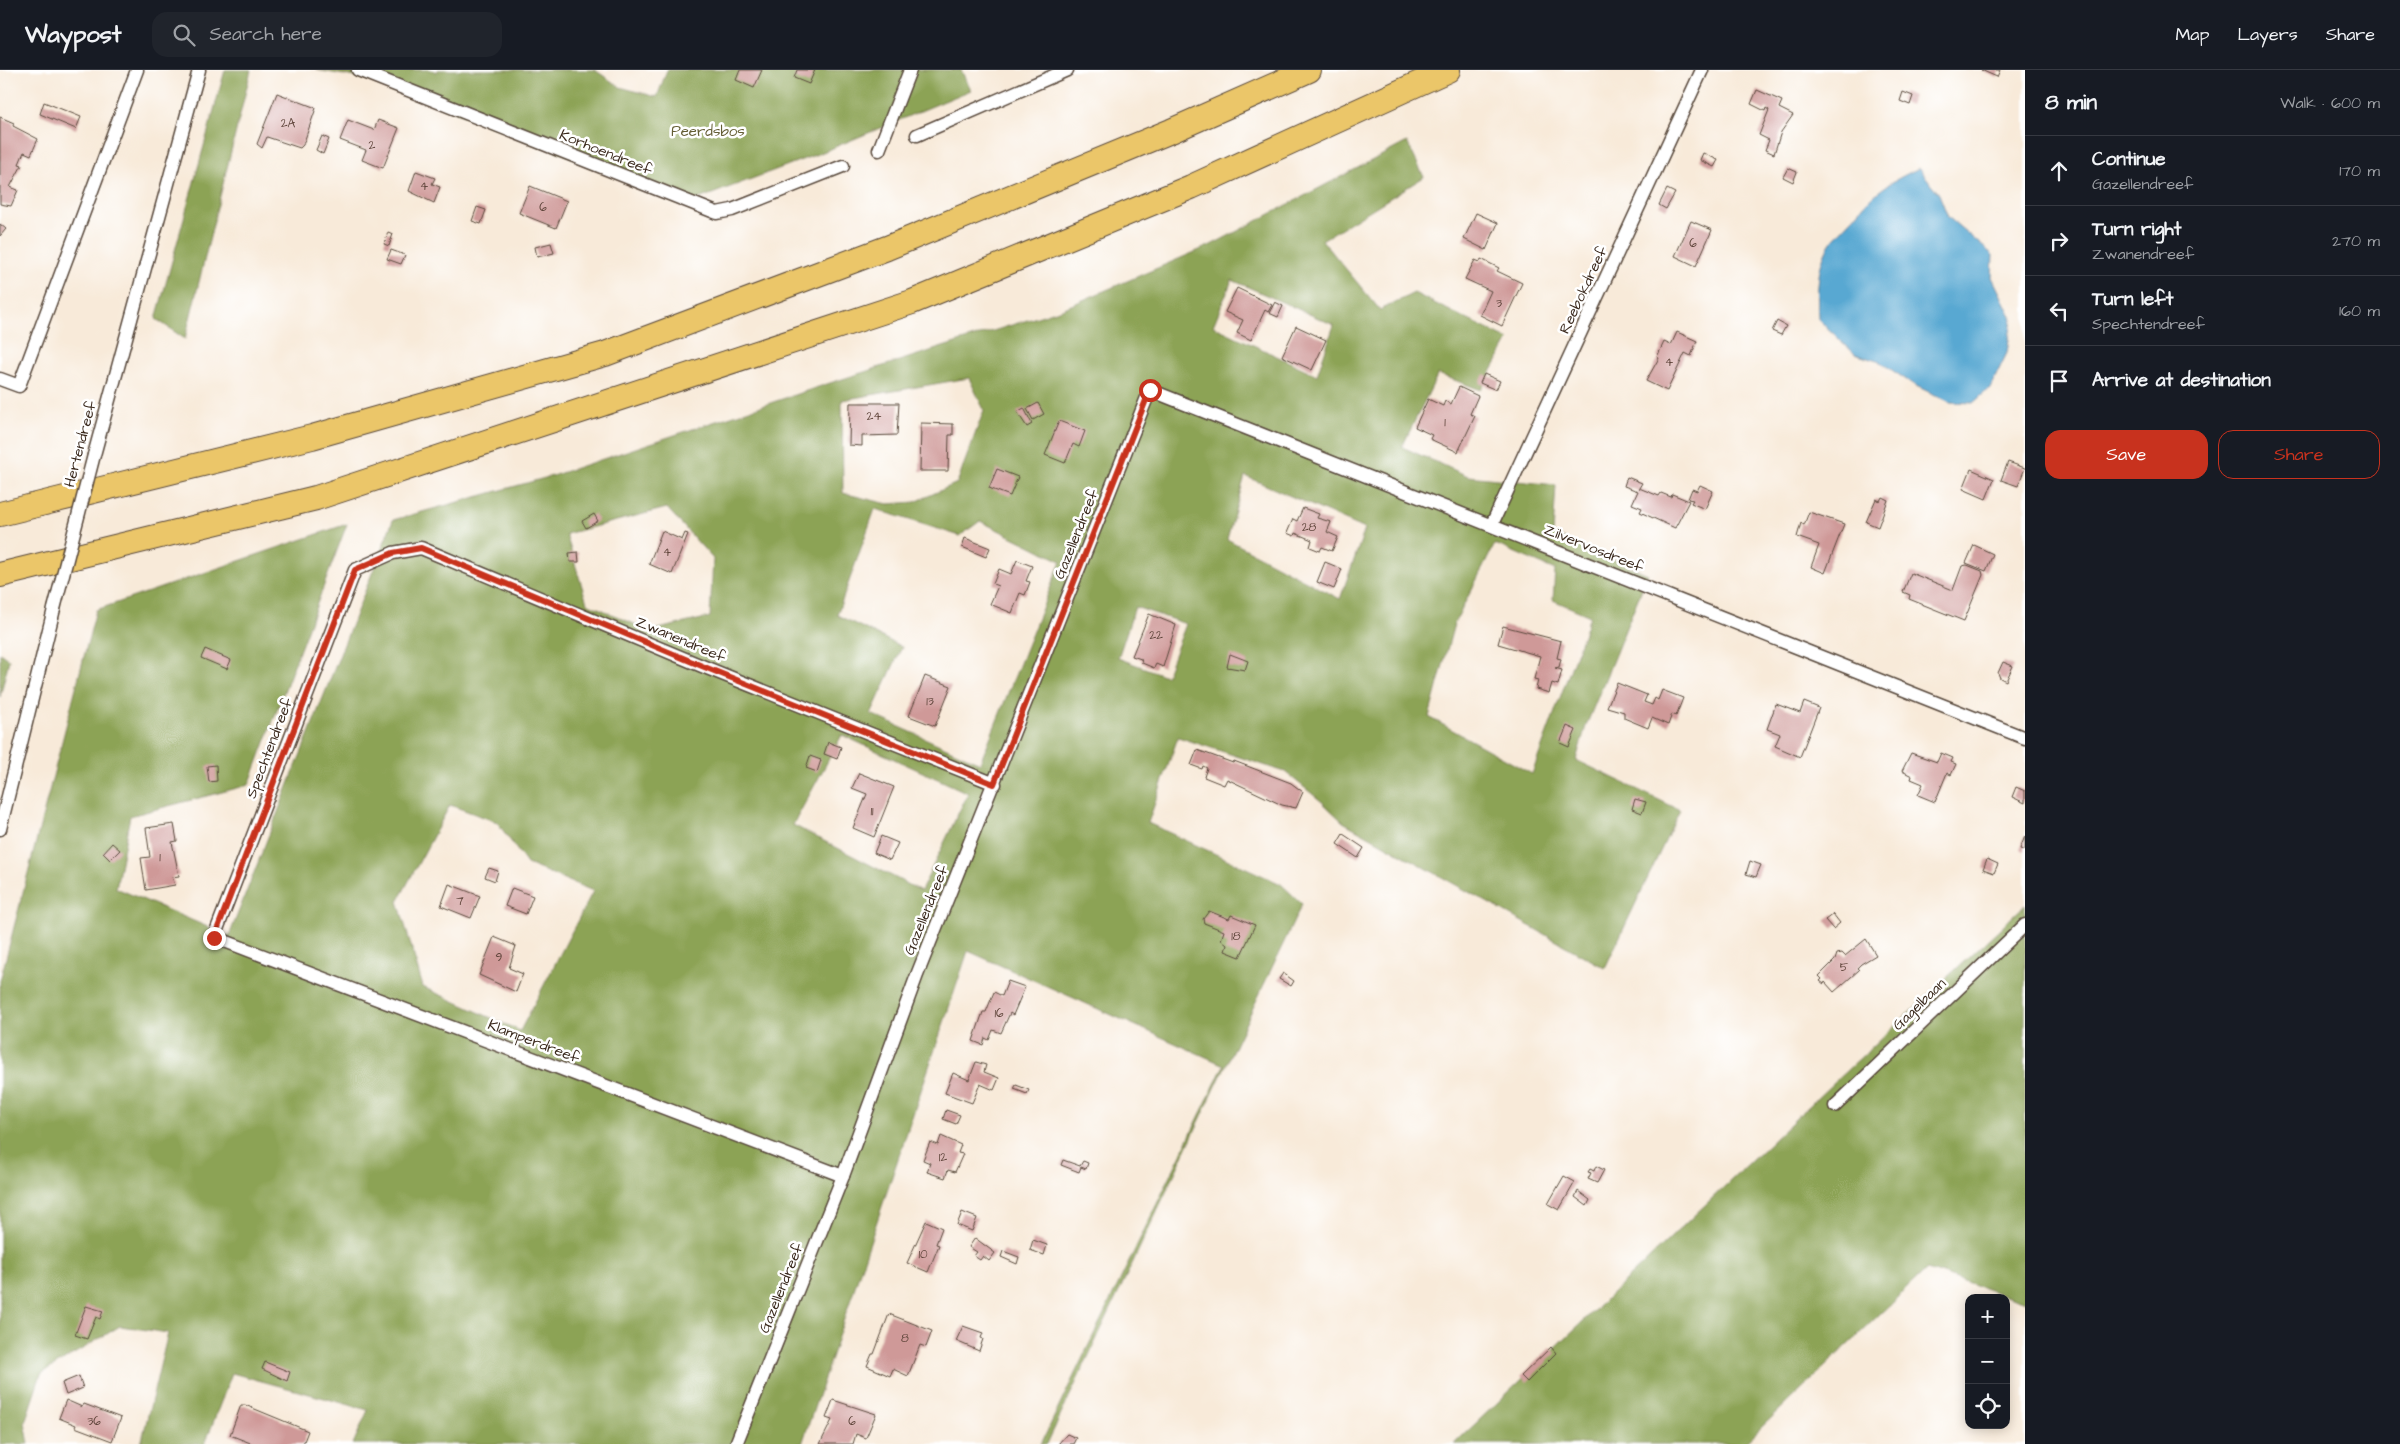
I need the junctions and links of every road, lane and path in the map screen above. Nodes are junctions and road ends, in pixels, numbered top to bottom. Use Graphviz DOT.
graph roads {
  1 [pos="137,70"];
  2 [pos="199,70"];
  3 [pos="358,70"];
  4 [pos="910,70"];
  5 [pos="1067,70"];
  6 [pos="1309,70"];
  7 [pos="1448,70"];
  8 [pos="1702,70"];
  9 [pos="917,135"];
  10 [pos="878,150"];
  11 [pos="843,166"];
  12 [pos="0,379"];
  13 [pos="1150,390"];
  14 [pos="0,514"];
  15 [pos="1492,524"];
  16 [pos="355,570"];
  17 [pos="0,575"];
  18 [pos="2025,738"];
  19 [pos="994,784"];
  20 [pos="0,829"];
  21 [pos="2025,925"];
  22 [pos="214,938"];
  23 [pos="1835,1106"];
  24 [pos="843,1176"];
  25 [pos="736,1444"];
  1 -- 12 [label="street"];
  2 -- 20 [label="street, Hertendreef, bridge"];
  3 -- 11 [label="street, Korhoendreef"];
  4 -- 10 [label="street"];
  5 -- 9 [label="street"];
  6 -- 14 [label="highway"];
  7 -- 17 [label="highway"];
  8 -- 15 [label="street, Reebokdreef"];
  13 -- 15 [label="street, Zilvervosdreef"];
  13 -- 19 [label="street, Gazellendreef"];
  15 -- 18 [label="street, Zilvervosdreef"];
  16 -- 19 [label="street, Zwanendreef"];
  16 -- 22 [label="street, Spechtendreef"];
  19 -- 24 [label="street, Gazellendreef"];
  21 -- 23 [label="street, Gagelbaan"];
  22 -- 24 [label="street, Klamperdreef"];
  24 -- 25 [label="street, Gazellendreef"];
}
